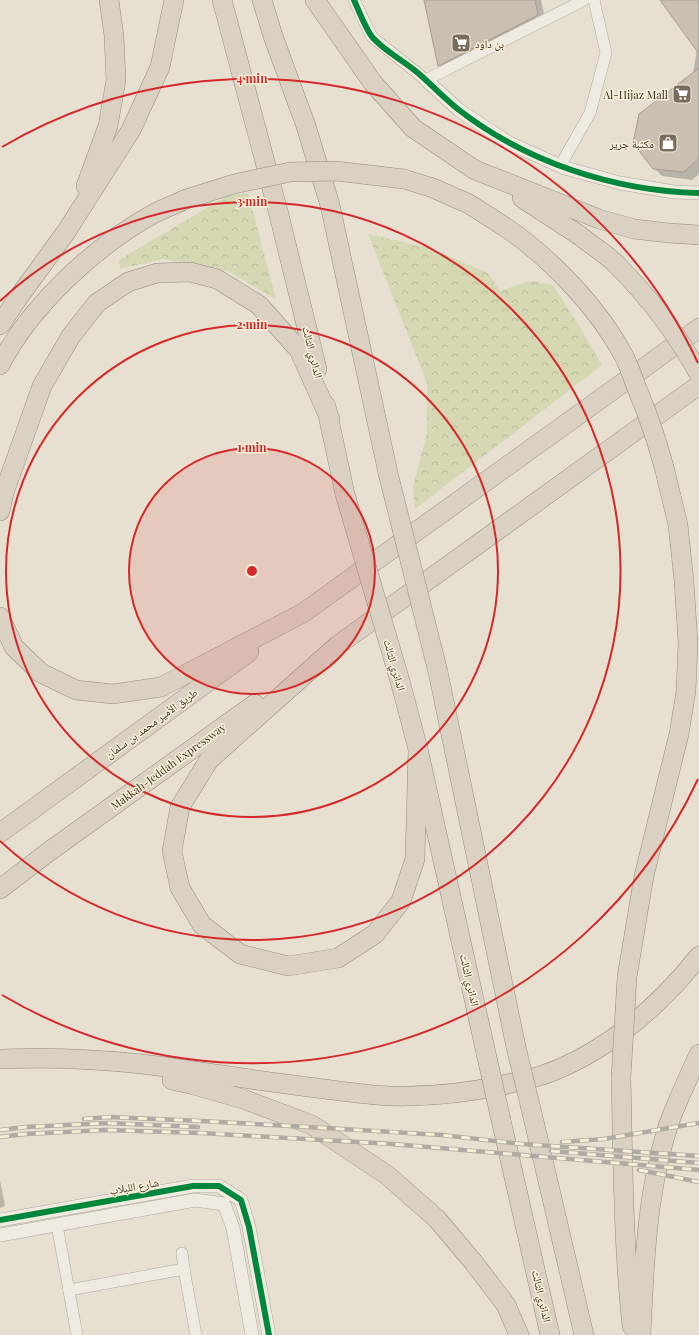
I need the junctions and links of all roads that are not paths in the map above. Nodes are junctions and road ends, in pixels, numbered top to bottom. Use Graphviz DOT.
graph roads {
  1 [pos="109,0"];
  2 [pos="174,0"];
  3 [pos="222,0"];
  4 [pos="262,0"];
  5 [pos="315,0"];
  6 [pos="354,0"];
  7 [pos="584,0"];
  8 [pos="594,0"];
  9 [pos="426,80"];
  10 [pos="560,166"];
  11 [pos="495,179"];
  12 [pos="699,192"];
  13 [pos="66,232"];
  14 [pos="699,235"];
  15 [pos="0,325"];
  16 [pos="699,328"];
  17 [pos="0,365"];
  18 [pos="699,374"];
  19 [pos="699,385"];
  20 [pos="330,419"];
  21 [pos="0,511"];
  22 [pos="303,612"];
  23 [pos="0,617"];
  24 [pos="338,645"];
  25 [pos="418,749"];
  26 [pos="0,833"];
  27 [pos="0,889"];
  28 [pos="699,956"];
  29 [pos="699,1054"];
  30 [pos="69,1058"];
  31 [pos="0,1059"];
  32 [pos="0,1220"];
  33 [pos="57,1225"];
  34 [pos="0,1235"];
  35 [pos="182,1253"];
  36 [pos="184,1269"];
  37 [pos="69,1290"];
  38 [pos="77,1335"];
  39 [pos="196,1335"];
  40 [pos="252,1335"];
  41 [pos="269,1335"];
  42 [pos="519,1335"];
  43 [pos="550,1335"];
  44 [pos="584,1335"];
  45 [pos="633,1335"];
  46 [pos="641,1335"];
  1 -- 13 [label="highway"];
  2 -- 13 [label="highway"];
  3 -- 20 [label="highway, الدائري الثالث"];
  4 -- 44 [label="highway, bridge"];
  5 -- 11 [label="highway"];
  6 -- 9 [label="street"];
  7 -- 9 [label="street"];
  8 -- 10 [label="street"];
  9 -- 10 [label="street"];
  10 -- 12 [label="street"];
  11 -- 14 [label="highway"];
  11 -- 18 [label="highway, bridge"];
  13 -- 15 [label="highway"];
  16 -- 22 [label="highway"];
  17 -- 45 [label="highway, bridge"];
  19 -- 24 [label="highway"];
  20 -- 21 [label="highway"];
  20 -- 25 [label="highway, الدائري الثالث, bridge"];
  22 -- 23 [label="highway"];
  22 -- 26 [label="highway, طريق الأمير محمد بن سلمان"];
  24 -- 25 [label="highway"];
  24 -- 27 [label="highway, Makkah-Jeddah Expressway"];
  25 -- 43 [label="highway, الدائري الثالث, bridge"];
  28 -- 30 [label="highway"];
  29 -- 46 [label="highway"];
  30 -- 31 [label="highway"];
  30 -- 42 [label="highway"];
  32 -- 41 [label="street, شارع اللبلاب"];
  33 -- 34 [label="street"];
  33 -- 37 [label="street"];
  33 -- 40 [label="street"];
  35 -- 36 [label="street"];
  36 -- 37 [label="street"];
  36 -- 39 [label="street"];
  37 -- 38 [label="street"];
}
